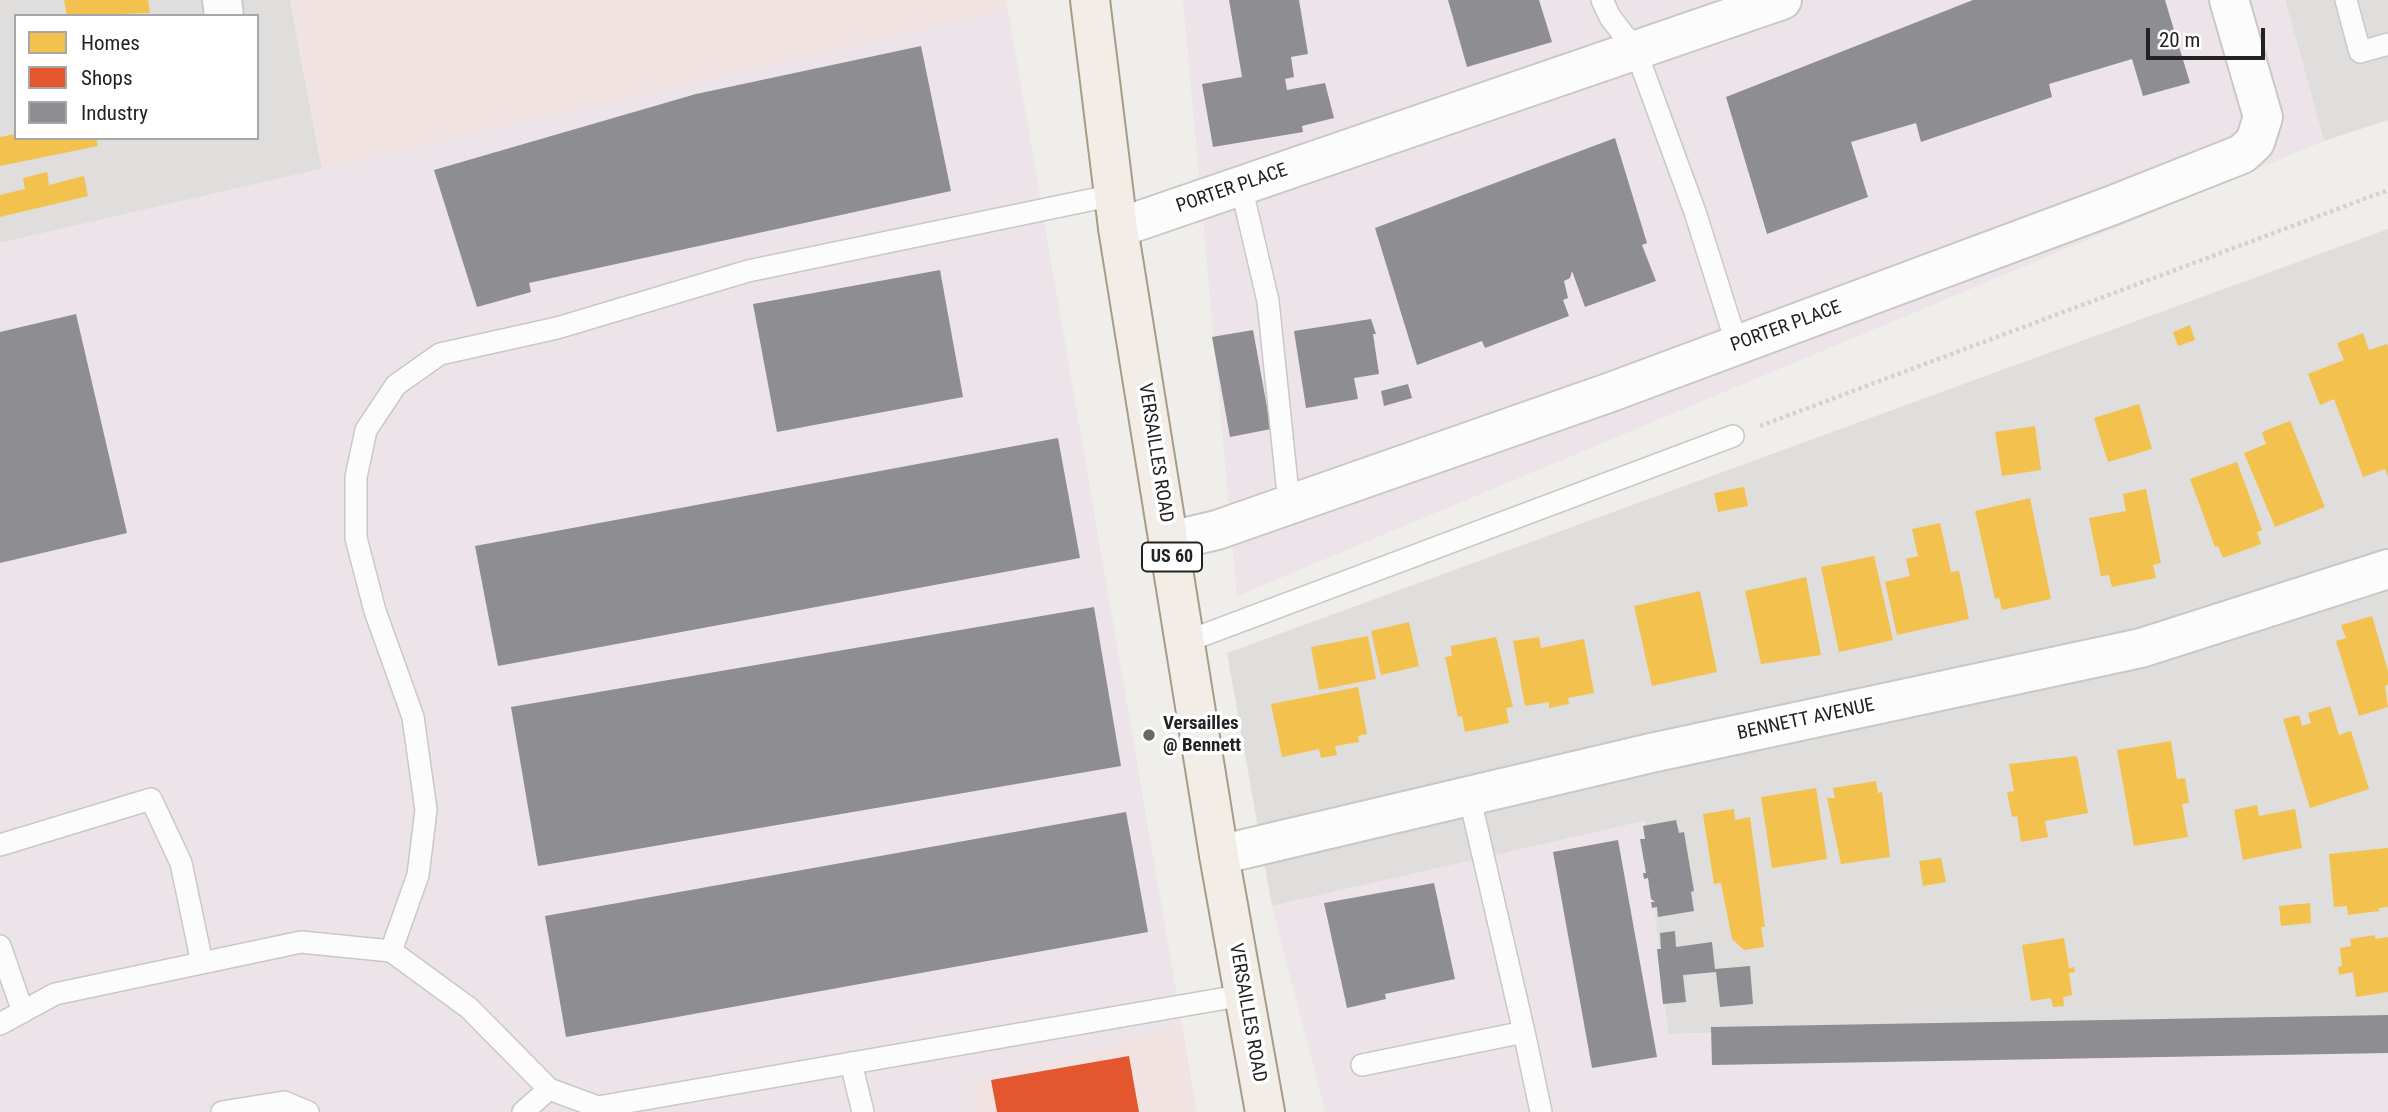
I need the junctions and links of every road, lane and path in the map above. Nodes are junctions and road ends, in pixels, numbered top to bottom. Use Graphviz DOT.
graph roads {
  1 [pos="1090,0"];
  2 [pos="1602,0"];
  3 [pos="1782,0"];
  4 [pos="2229,0"];
  5 [pos="2346,0"];
  6 [pos="2388,44"];
  7 [pos="1636,51"];
  8 [pos="1241,186"];
  9 [pos="2388,190"];
  10 [pos="1116,212"];
  11 [pos="1737,345"];
  12 [pos="1733,436"];
  13 [pos="1289,503"];
  14 [pos="1170,541"];
  15 [pos="2388,569"];
  16 [pos="1185,642"];
  17 [pos="1469,795"];
  18 [pos="0,845"];
  19 [pos="1219,855"];
  20 [pos="0,946"];
  21 [pos="391,951"];
  22 [pos="202,963"];
  23 [pos="1244,995"];
  24 [pos="23,1012"];
  25 [pos="0,1024"];
  26 [pos="1524,1032"];
  27 [pos="851,1063"];
  28 [pos="1362,1065"];
  29 [pos="549,1089"];
  30 [pos="222,1112"];
  31 [pos="308,1112"];
  32 [pos="523,1112"];
  33 [pos="863,1112"];
  34 [pos="1265,1112"];
  35 [pos="1541,1112"];
  1 -- 10 [label="main road, VERSAILLES ROAD / US 60"];
  2 -- 7 [label="lane"];
  3 -- 7 [label="street, PORTER PLACE"];
  4 -- 11 [label="street, PORTER PLACE"];
  5 -- 6 [label="lane"];
  7 -- 8 [label="street, PORTER PLACE"];
  7 -- 11 [label="lane"];
  8 -- 10 [label="street, PORTER PLACE"];
  8 -- 13 [label="lane"];
  9 -- 12 [label="path"];
  10 -- 14 [label="main road, VERSAILLES ROAD / US 60"];
  10 -- 21 [label="lane"];
  11 -- 13 [label="street, PORTER PLACE"];
  12 -- 16 [label="lane"];
  13 -- 14 [label="street, PORTER PLACE"];
  14 -- 16 [label="main road, VERSAILLES ROAD / US 60"];
  15 -- 17 [label="street, BENNETT AVENUE"];
  16 -- 19 [label="main road, VERSAILLES ROAD / US 60"];
  17 -- 19 [label="street, BENNETT AVENUE"];
  17 -- 26 [label="lane"];
  18 -- 22 [label="lane"];
  19 -- 23 [label="main road, VERSAILLES ROAD / US 60"];
  20 -- 24 [label="lane"];
  21 -- 22 [label="lane"];
  21 -- 29 [label="lane"];
  22 -- 24 [label="lane"];
  23 -- 27 [label="lane"];
  23 -- 34 [label="main road, VERSAILLES ROAD / US 60"];
  24 -- 25 [label="lane"];
  26 -- 28 [label="lane"];
  26 -- 35 [label="lane"];
  27 -- 29 [label="lane"];
  27 -- 33 [label="lane"];
  29 -- 32 [label="lane"];
  30 -- 31 [label="lane"];
}
